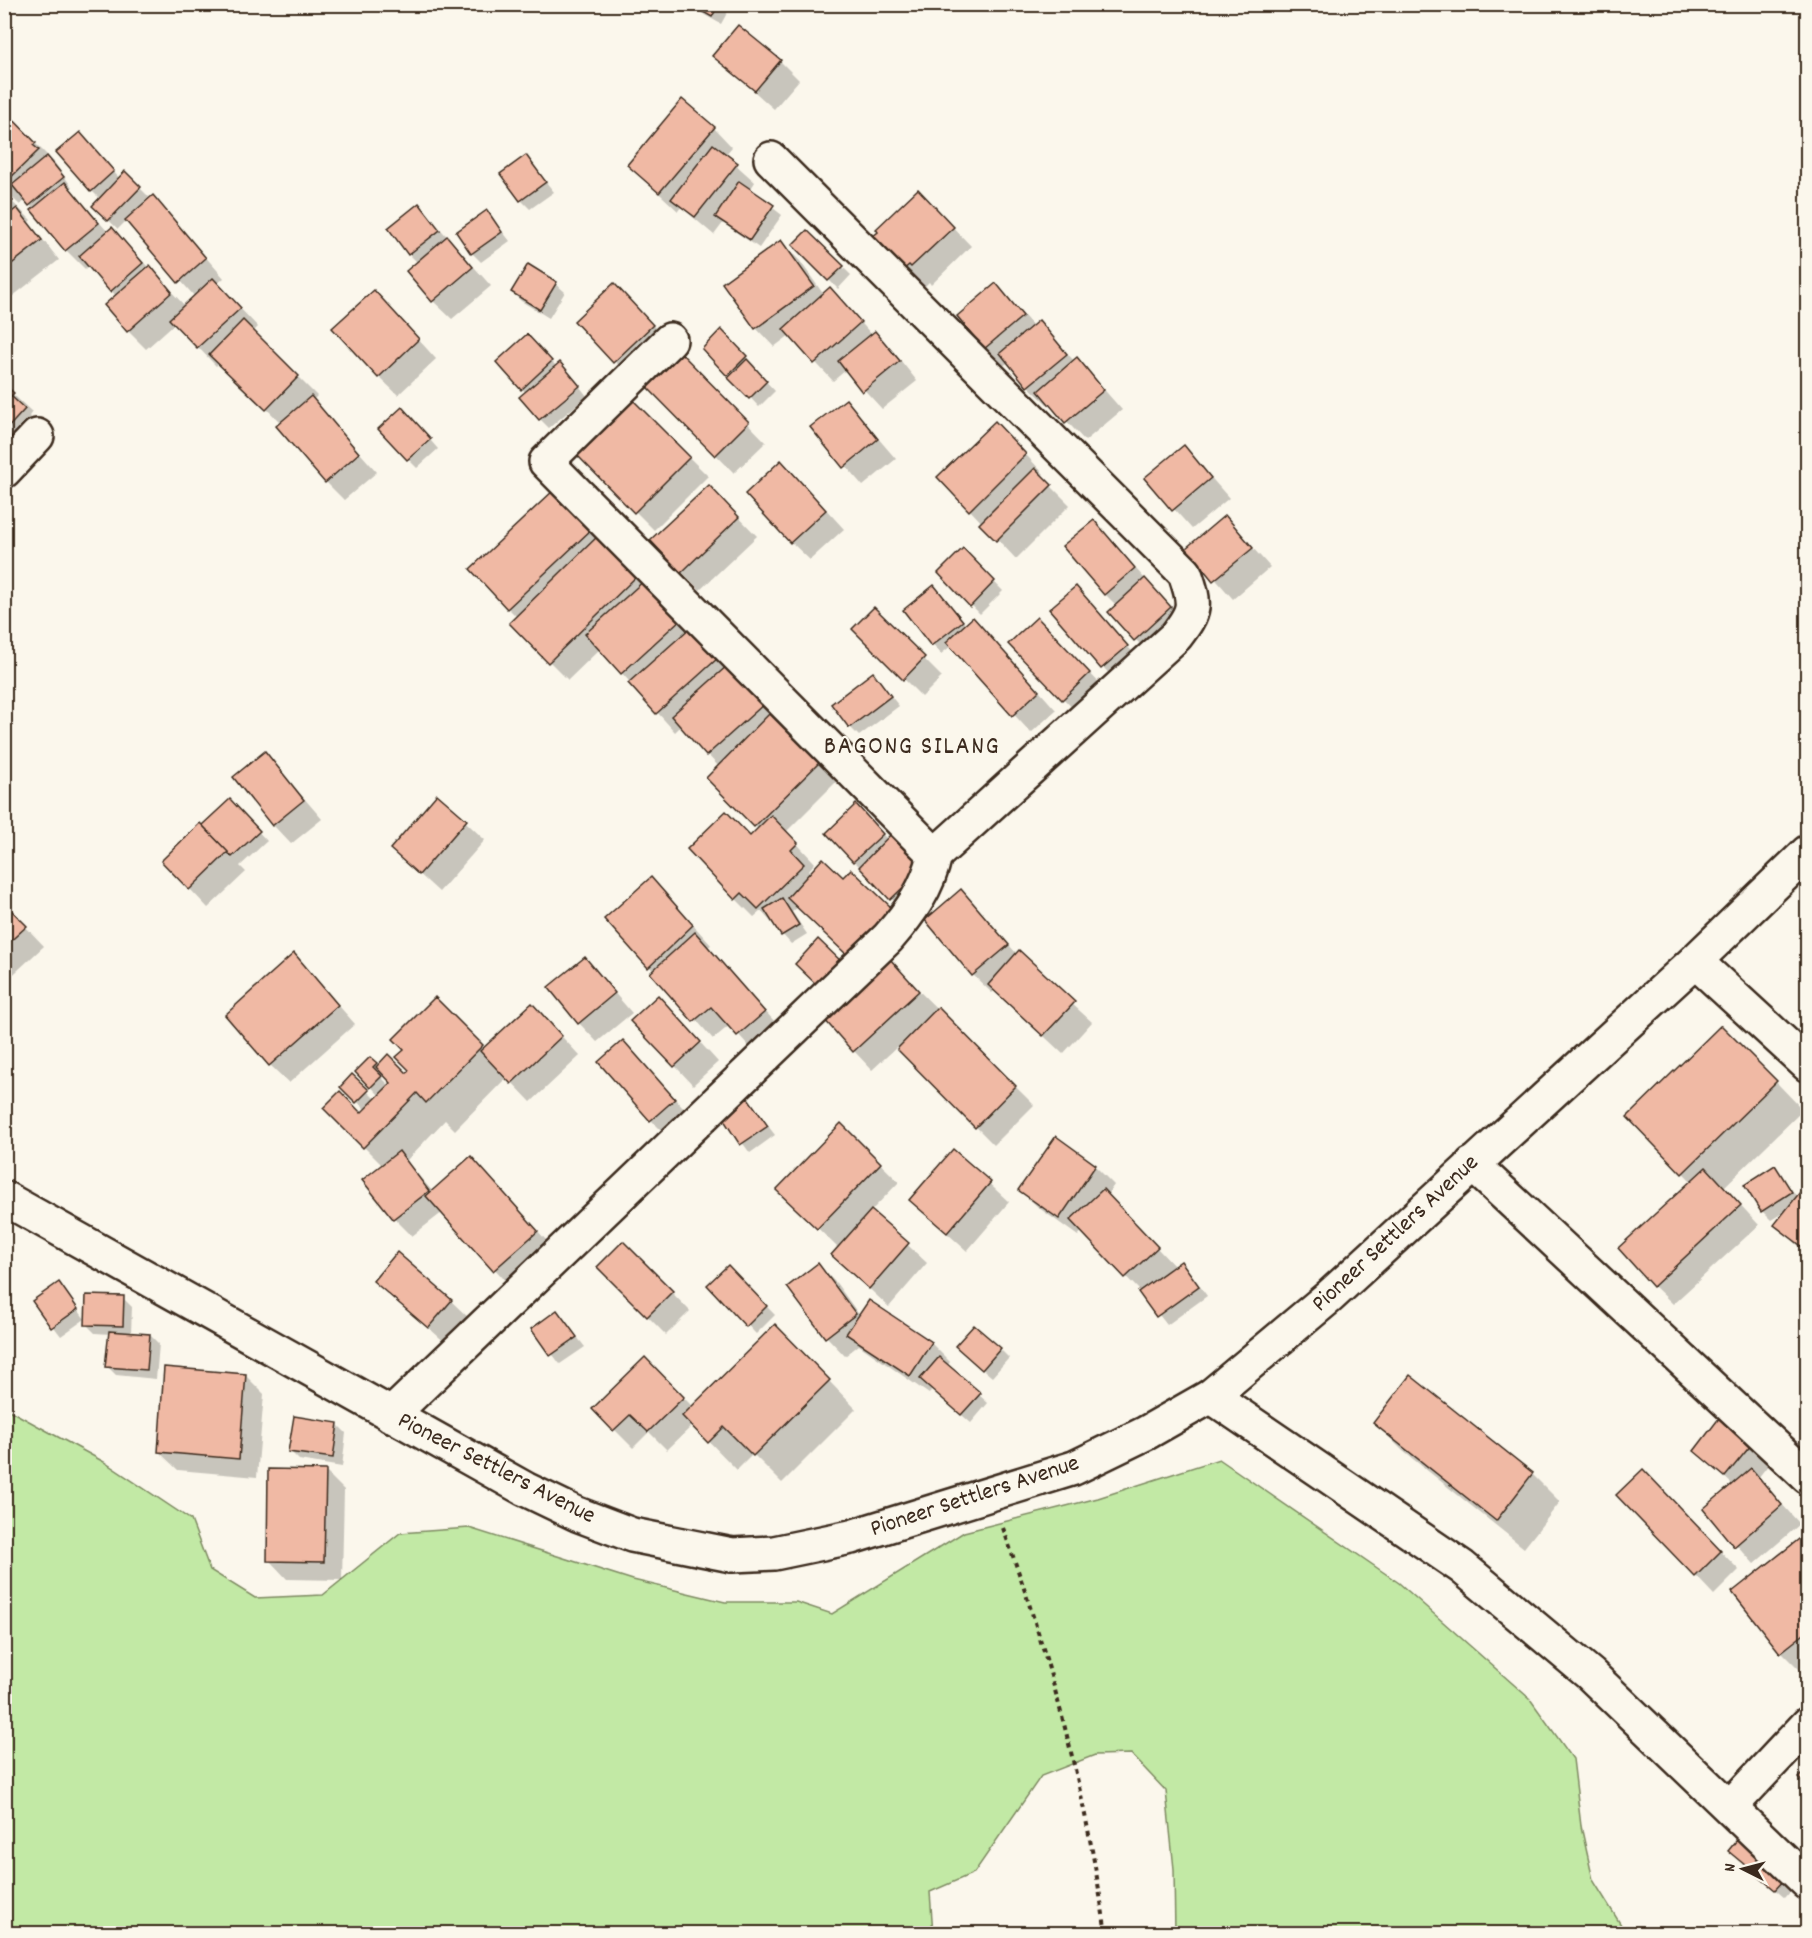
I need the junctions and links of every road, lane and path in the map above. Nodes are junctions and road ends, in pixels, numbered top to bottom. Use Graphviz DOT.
graph roads {
  1 [pos="771,159"];
  2 [pos="670,340"];
  3 [pos="37,436"];
  4 [pos="4,471"];
  5 [pos="1808,852"];
  6 [pos="935,855"];
  7 [pos="1695,961"];
  8 [pos="1808,1065"];
  9 [pos="1472,1164"];
  10 [pos="4,1198"];
  11 [pos="1211,1396"];
  12 [pos="391,1415"];
  13 [pos="1808,1477"];
  14 [pos="990,1494"];
  15 [pos="1808,1724"];
  16 [pos="1730,1807"];
  17 [pos="1808,1883"];
  18 [pos="1106,1934"];
  1 -- 6 [label="street"];
  2 -- 6 [label="street"];
  3 -- 4 [label="street"];
  5 -- 7 [label="street, Pioneer Settlers Avenue"];
  6 -- 12 [label="street"];
  7 -- 8 [label="street"];
  7 -- 9 [label="street, Pioneer Settlers Avenue"];
  9 -- 11 [label="street, Pioneer Settlers Avenue"];
  9 -- 13 [label="street"];
  10 -- 12 [label="street, Pioneer Settlers Avenue"];
  11 -- 14 [label="street, Pioneer Settlers Avenue"];
  11 -- 16 [label="street"];
  12 -- 14 [label="street, Pioneer Settlers Avenue"];
  14 -- 18 [label="path"];
  15 -- 16 [label="street"];
  16 -- 17 [label="street"];
}
